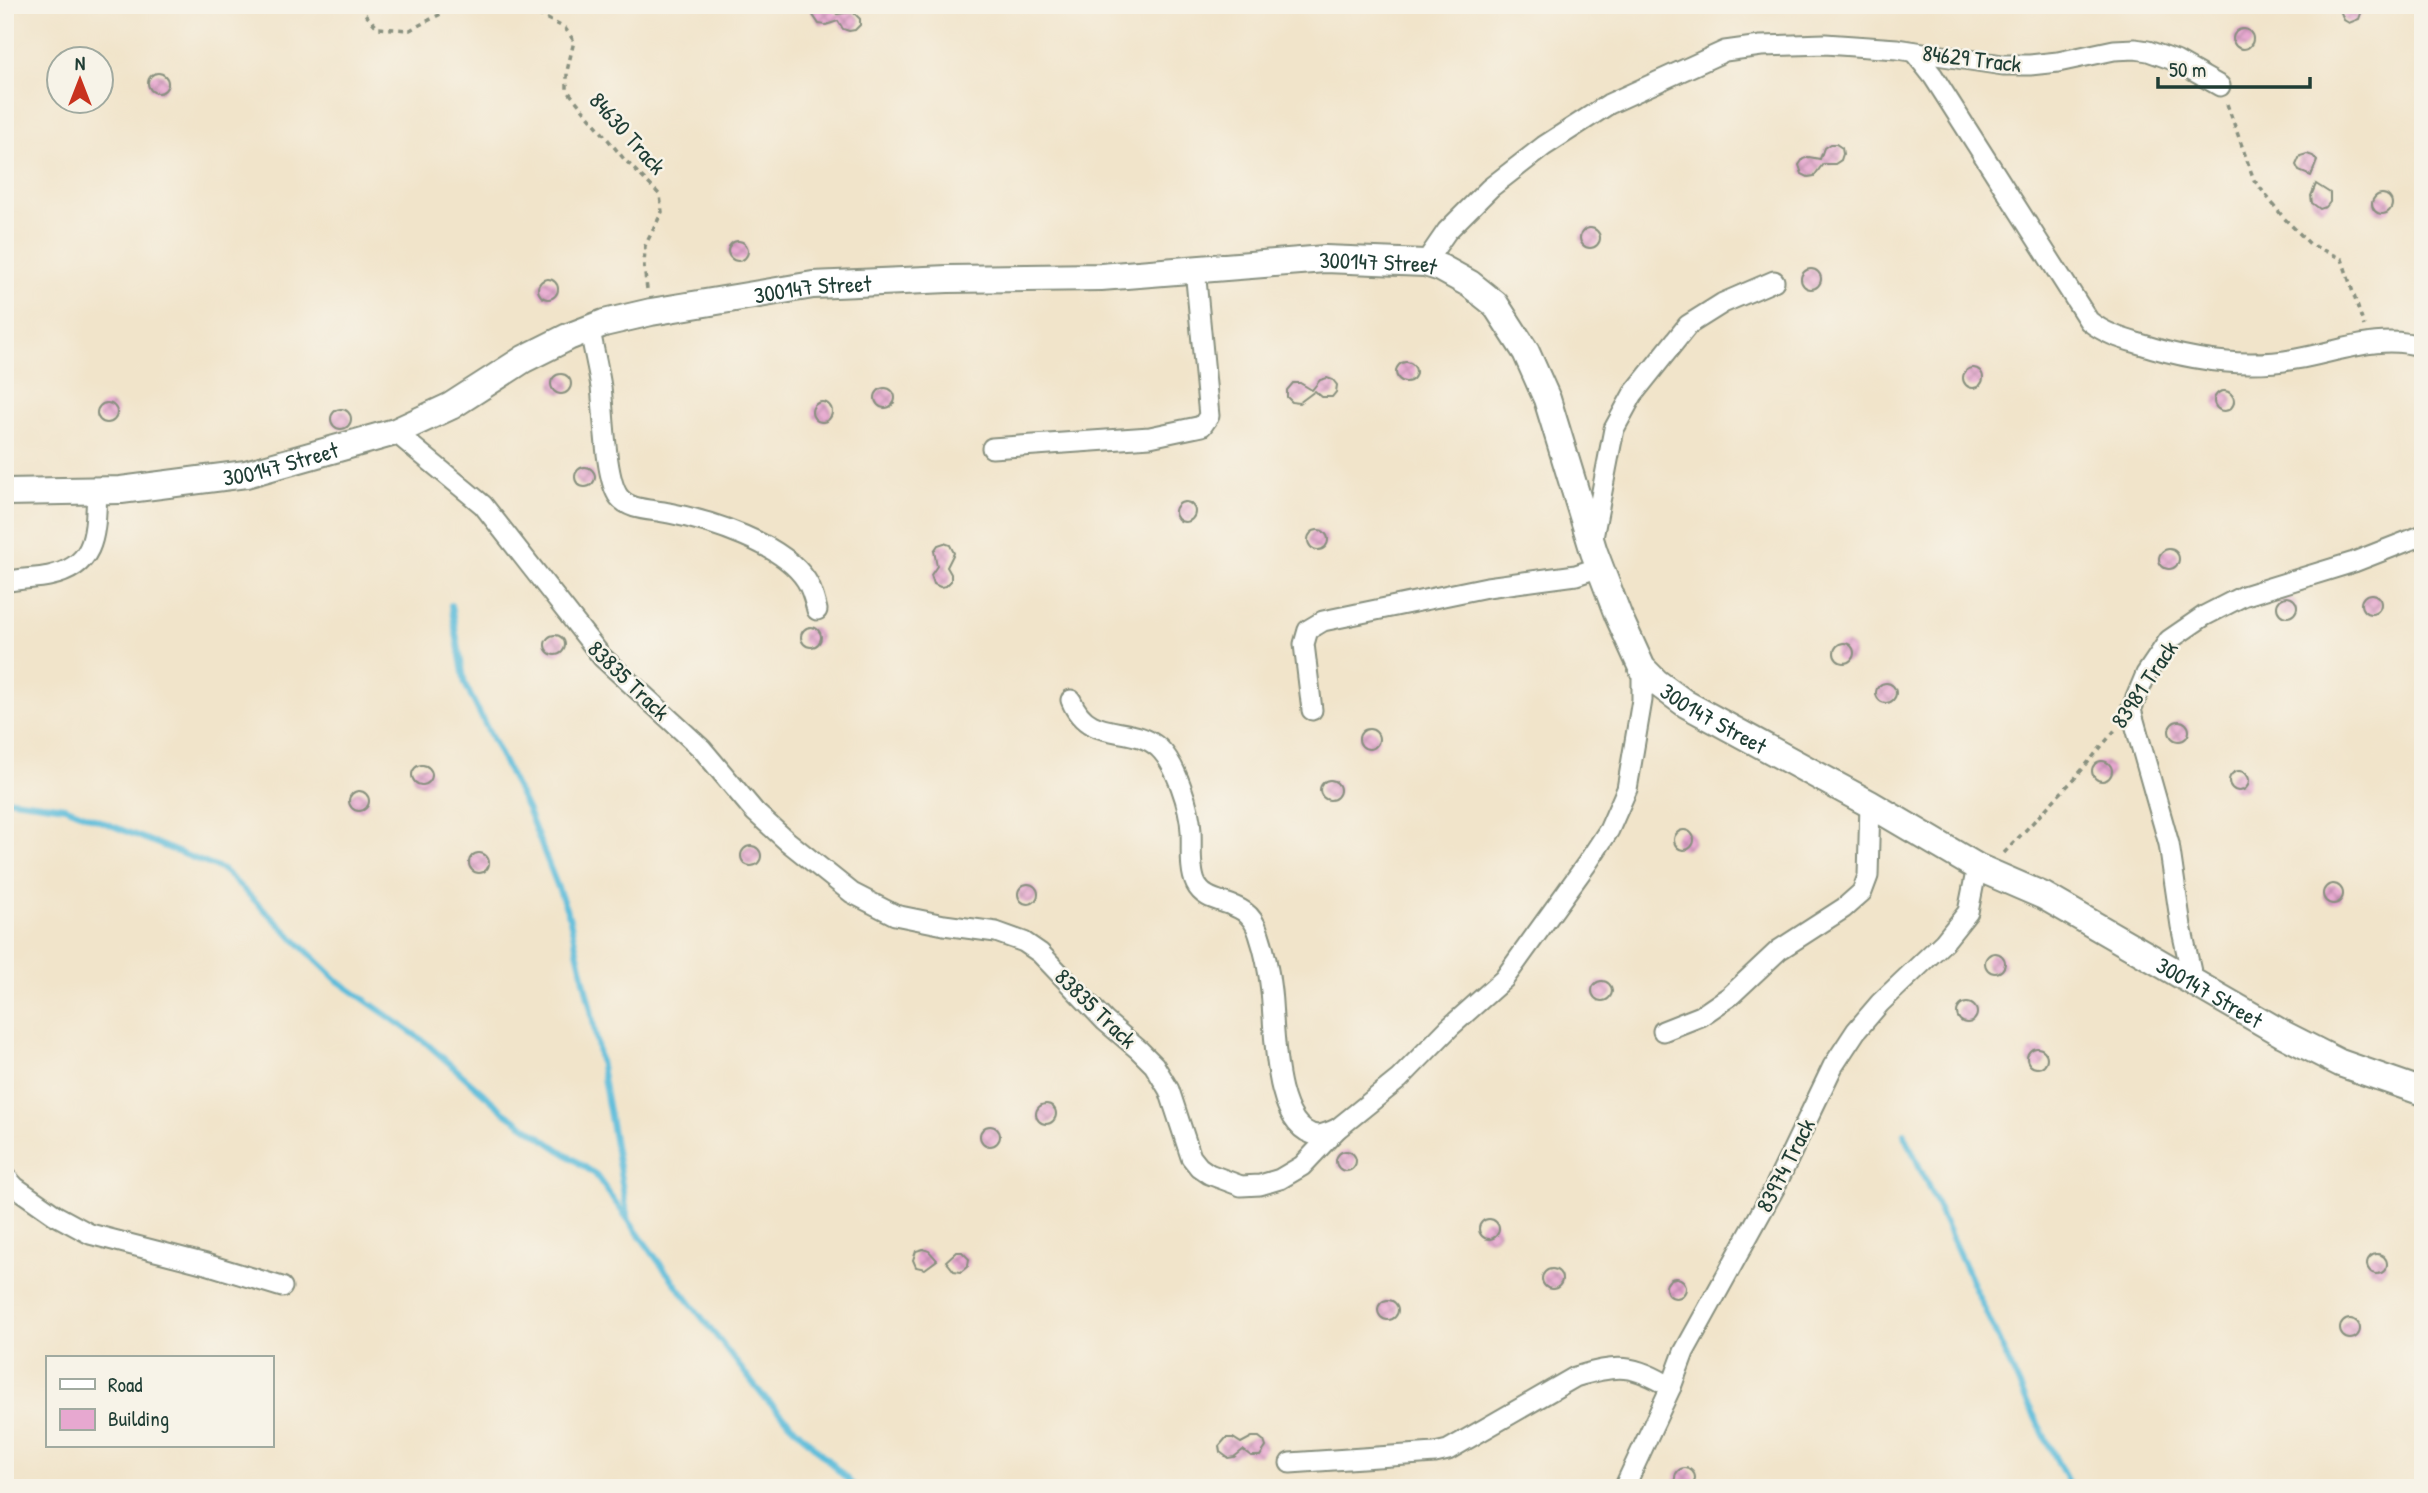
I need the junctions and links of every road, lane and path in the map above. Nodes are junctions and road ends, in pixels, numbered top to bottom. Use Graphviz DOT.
graph roads {
  1 [pos="362,5"];
  2 [pos="458,5"];
  3 [pos="520,5"];
  4 [pos="1914,52"];
  5 [pos="2220,86"];
  6 [pos="1426,263"];
  7 [pos="1195,269"];
  8 [pos="1774,281"];
  9 [pos="651,312"];
  10 [pos="590,329"];
  11 [pos="2370,342"];
  12 [pos="2423,347"];
  13 [pos="395,432"];
  14 [pos="992,448"];
  15 [pos="97,490"];
  16 [pos="5,492"];
  17 [pos="2423,535"];
  18 [pos="1596,556"];
  19 [pos="5,582"];
  20 [pos="817,610"];
  21 [pos="1642,667"];
  22 [pos="1071,700"];
  23 [pos="1311,710"];
  24 [pos="2131,710"];
  25 [pos="1870,804"];
  26 [pos="1987,864"];
  27 [pos="2193,981"];
  28 [pos="1663,1031"];
  29 [pos="2423,1092"];
  30 [pos="1337,1129"];
  31 [pos="5,1176"];
  32 [pos="282,1287"];
  33 [pos="1671,1387"];
  34 [pos="1290,1463"];
  35 [pos="1624,1488"];
  1 -- 2 [label="path"];
  3 -- 9 [label="path, 84630 Track"];
  4 -- 5 [label="street, 84629 Track"];
  4 -- 6 [label="street, 84629 Track"];
  4 -- 11 [label="street"];
  5 -- 11 [label="path"];
  6 -- 7 [label="street, 300147 Street"];
  6 -- 18 [label="street, 300147 Street"];
  7 -- 9 [label="street, 300147 Street"];
  7 -- 14 [label="street"];
  8 -- 18 [label="street"];
  9 -- 10 [label="street, 300147 Street"];
  10 -- 13 [label="street, 300147 Street"];
  10 -- 20 [label="street"];
  11 -- 12 [label="street"];
  13 -- 15 [label="street, 300147 Street"];
  13 -- 30 [label="street, 83835 Track"];
  15 -- 16 [label="street, 300147 Street"];
  15 -- 19 [label="street"];
  17 -- 24 [label="street, 83981 Track"];
  18 -- 21 [label="street, 300147 Street"];
  18 -- 23 [label="street"];
  21 -- 25 [label="street, 300147 Street"];
  21 -- 30 [label="street, 83835 Track"];
  22 -- 30 [label="street"];
  24 -- 26 [label="path, 83981 Track"];
  24 -- 27 [label="street"];
  25 -- 26 [label="street, 300147 Street"];
  25 -- 28 [label="street"];
  26 -- 27 [label="street, 300147 Street"];
  26 -- 33 [label="street, 83974 Track"];
  27 -- 29 [label="street, 300147 Street"];
  31 -- 32 [label="street"];
  33 -- 34 [label="street"];
  33 -- 35 [label="street, 83974 Track"];
}
